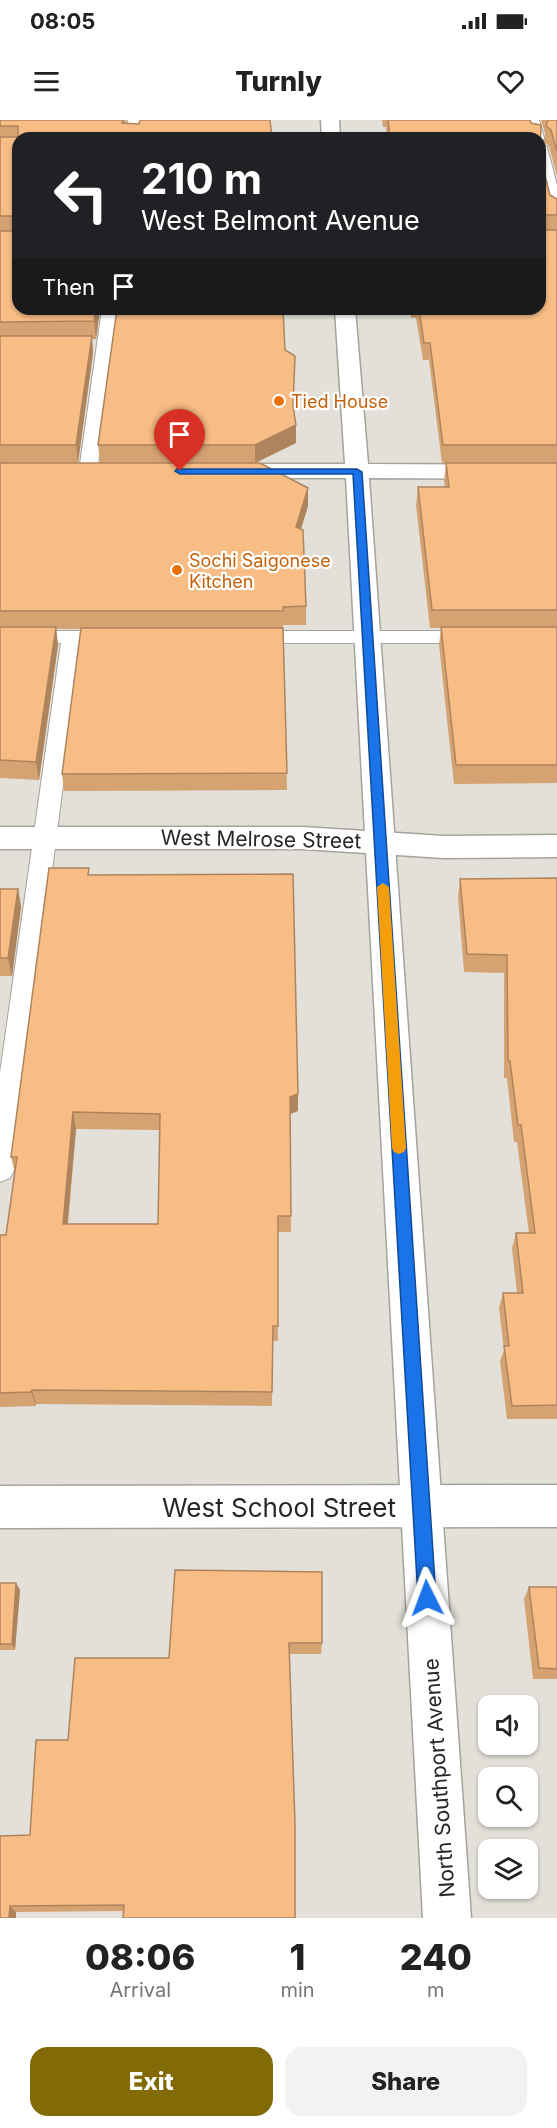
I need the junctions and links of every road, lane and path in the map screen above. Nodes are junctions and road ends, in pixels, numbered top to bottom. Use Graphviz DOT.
graph roads {
  1 [pos="546,168"];
  2 [pos="557,211"];
  3 [pos="108,315"];
  4 [pos="345,315"];
  5 [pos="88,471"];
  6 [pos="203,471"];
  7 [pos="357,472"];
  8 [pos="557,472"];
  9 [pos="0,637"];
  10 [pos="72,637"];
  11 [pos="130,637"];
  12 [pos="233,637"];
  13 [pos="368,637"];
  14 [pos="490,637"];
  15 [pos="0,838"];
  16 [pos="45,838"];
  17 [pos="380,842"];
  18 [pos="557,846"];
  19 [pos="4,1114"];
  20 [pos="0,1170"];
  21 [pos="422,1506"];
  22 [pos="557,1506"];
  23 [pos="0,1507"];
  24 [pos="447,1918"];
  1 -- 2 [label="lane"];
  3 -- 5 [label="lane"];
  4 -- 7 [label="street, North Southport Avenue"];
  6 -- 7 [label="street"];
  7 -- 8 [label="street"];
  7 -- 13 [label="street, North Southport Avenue"];
  9 -- 10 [label="lane"];
  10 -- 11 [label="lane"];
  10 -- 16 [label="lane"];
  12 -- 13 [label="lane"];
  13 -- 14 [label="lane"];
  13 -- 17 [label="street, North Southport Avenue"];
  15 -- 16 [label="street, West Melrose Street"];
  16 -- 17 [label="street, West Melrose Street"];
  16 -- 19 [label="lane"];
  17 -- 18 [label="street, West Melrose Street"];
  17 -- 21 [label="street, North Southport Avenue"];
  19 -- 20 [label="lane"];
  21 -- 22 [label="street, West School Street"];
  21 -- 23 [label="street, West School Street"];
  21 -- 24 [label="street, North Southport Avenue"];
}
